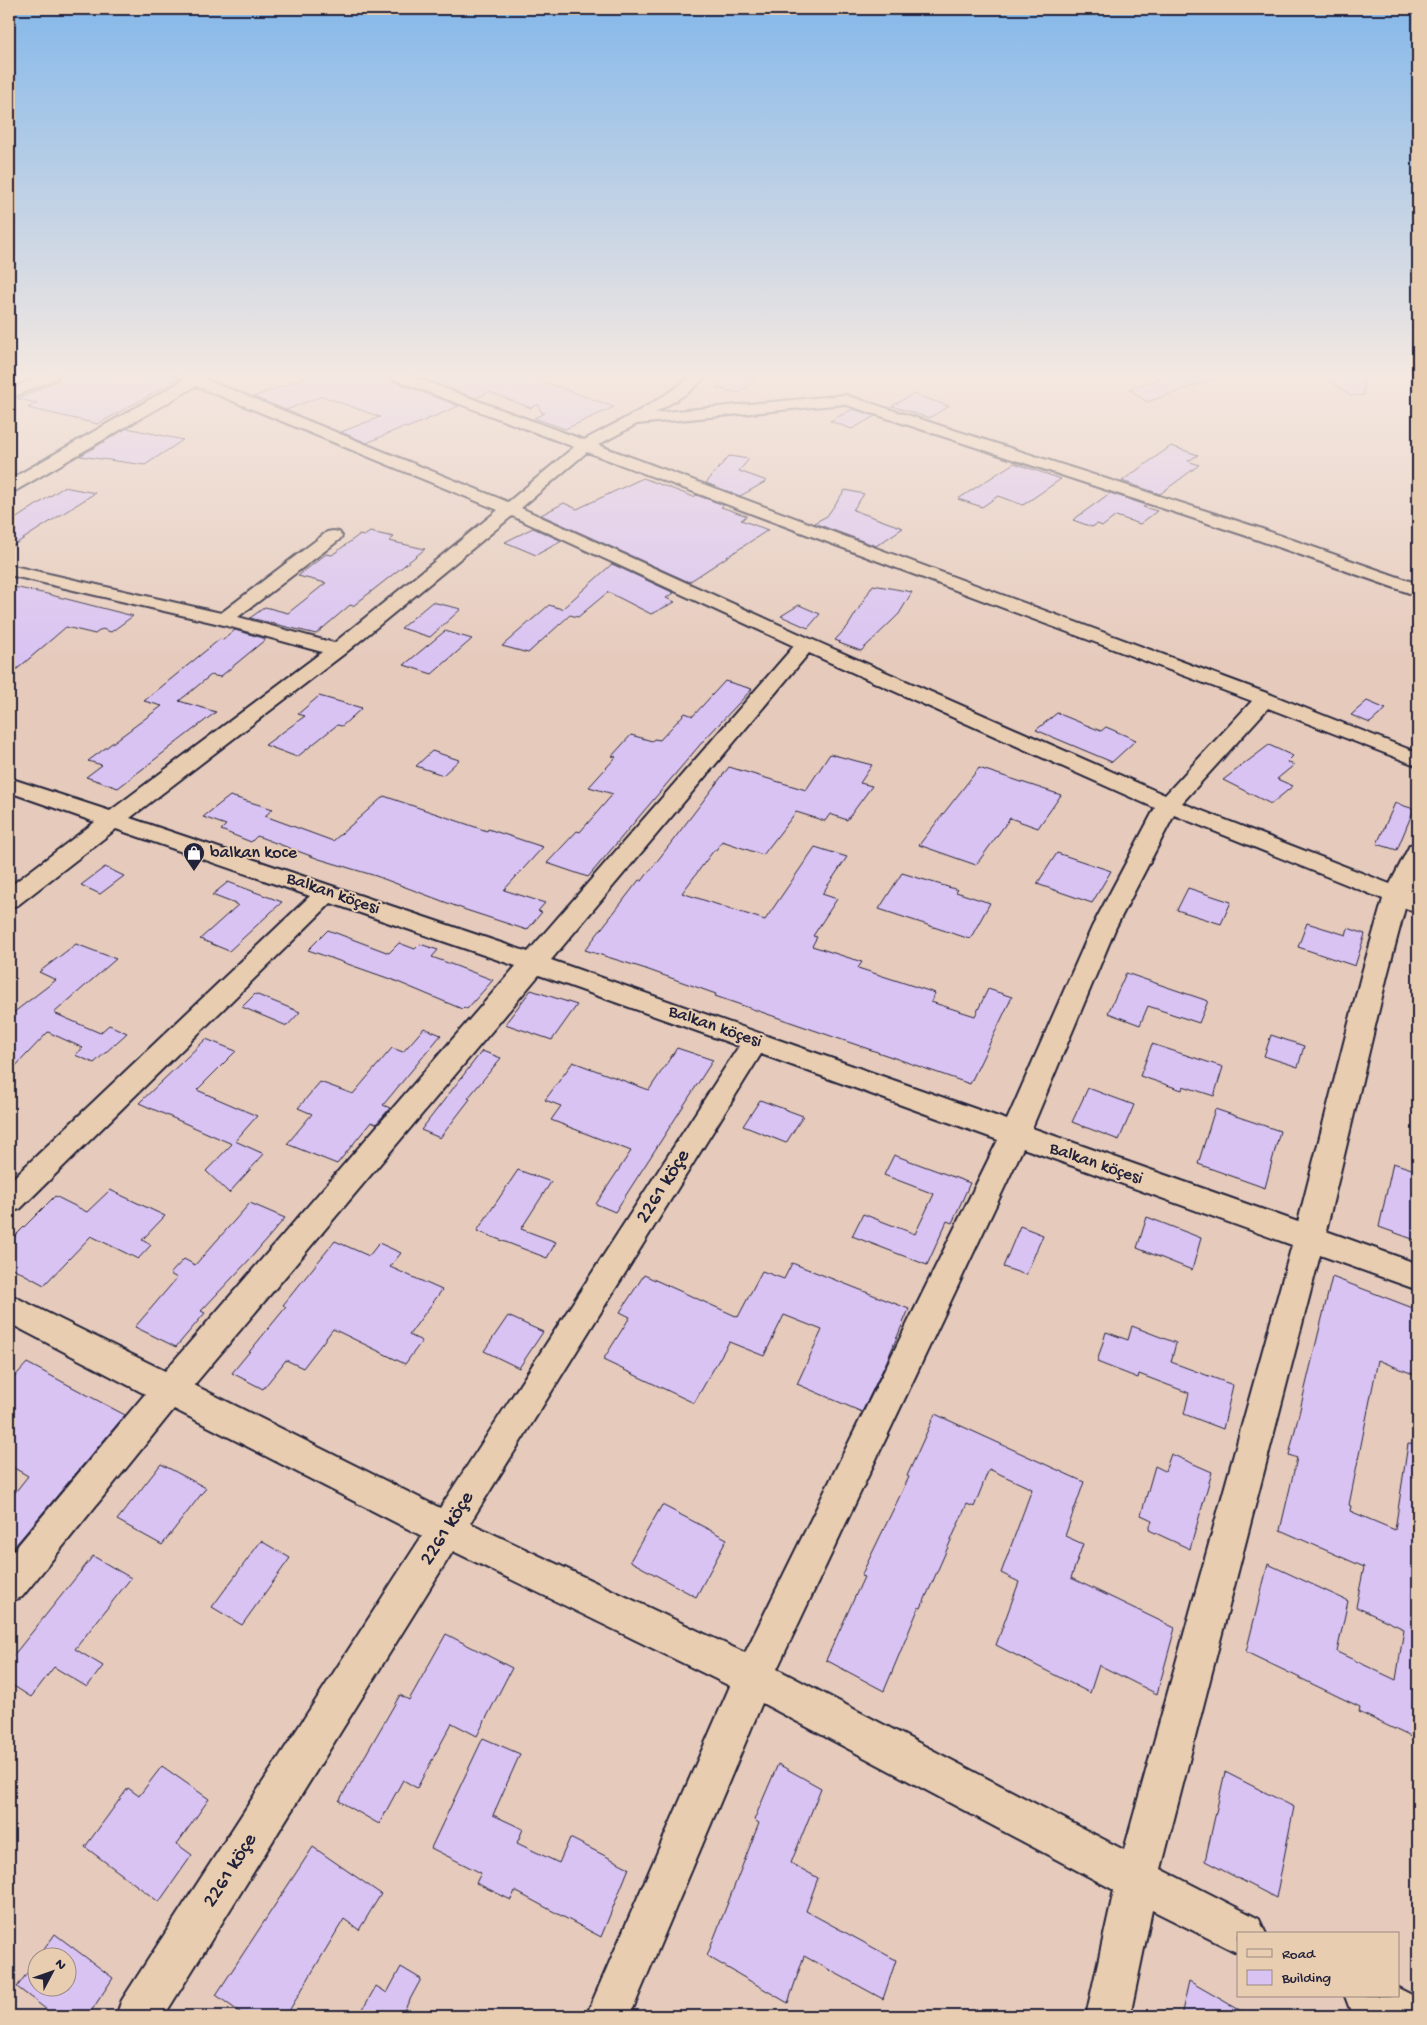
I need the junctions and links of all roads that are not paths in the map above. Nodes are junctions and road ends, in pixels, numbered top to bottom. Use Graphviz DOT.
graph roads {
  1 [pos="38,470"];
  2 [pos="414,470"];
  3 [pos="556,470"];
  4 [pos="647,470"];
  5 [pos="1061,470"];
  6 [pos="9,487"];
  7 [pos="510,509"];
  8 [pos="333,536"];
  9 [pos="9,570"];
  10 [pos="1418,590"];
  11 [pos="224,619"];
  12 [pos="806,644"];
  13 [pos="337,650"];
  14 [pos="1265,699"];
  15 [pos="1418,760"];
  16 [pos="9,785"];
  17 [pos="1168,805"];
  18 [pos="112,819"];
  19 [pos="1418,850"];
  20 [pos="328,892"];
  21 [pos="9,899"];
  22 [pos="1407,899"];
  23 [pos="533,963"];
  24 [pos="756,1041"];
  25 [pos="1015,1135"];
  26 [pos="9,1200"];
  27 [pos="1309,1239"];
  28 [pos="1418,1277"];
  29 [pos="9,1308"];
  30 [pos="170,1389"];
  31 [pos="447,1530"];
  32 [pos="9,1584"];
  33 [pos="754,1677"];
  34 [pos="1137,1880"];
  35 [pos="1240,1932"];
  36 [pos="1371,1998"];
  37 [pos="138,2016"];
  38 [pos="608,2016"];
  39 [pos="1108,2016"];
  40 [pos="1406,2016"];
  1 -- 6 [label="street"];
  2 -- 7 [label="street"];
  3 -- 7 [label="street"];
  4 -- 14 [label="street"];
  5 -- 10 [label="street"];
  7 -- 12 [label="street"];
  7 -- 13 [label="street"];
  8 -- 11 [label="street"];
  9 -- 11 [label="street"];
  11 -- 13 [label="street"];
  12 -- 17 [label="street"];
  12 -- 23 [label="street"];
  13 -- 18 [label="street"];
  14 -- 15 [label="street"];
  14 -- 17 [label="street"];
  16 -- 18 [label="street, Balkan köçesi"];
  17 -- 22 [label="street"];
  17 -- 25 [label="street"];
  18 -- 20 [label="street, Balkan köçesi"];
  18 -- 21 [label="street"];
  19 -- 22 [label="street"];
  20 -- 23 [label="street, Balkan köçesi"];
  20 -- 26 [label="street"];
  22 -- 27 [label="street"];
  23 -- 24 [label="street, Balkan köçesi"];
  23 -- 30 [label="street"];
  24 -- 25 [label="street, Balkan köçesi"];
  24 -- 31 [label="street, 2261 köçe"];
  25 -- 27 [label="street, Balkan köçesi"];
  25 -- 33 [label="street"];
  27 -- 28 [label="street, Balkan köçesi"];
  27 -- 34 [label="street"];
  29 -- 30 [label="street"];
  30 -- 31 [label="street"];
  30 -- 32 [label="street"];
  31 -- 33 [label="street"];
  31 -- 37 [label="street, 2261 köçe"];
  33 -- 34 [label="street"];
  33 -- 38 [label="street"];
  34 -- 35 [label="street"];
  34 -- 39 [label="street"];
  36 -- 40 [label="street"];
}
